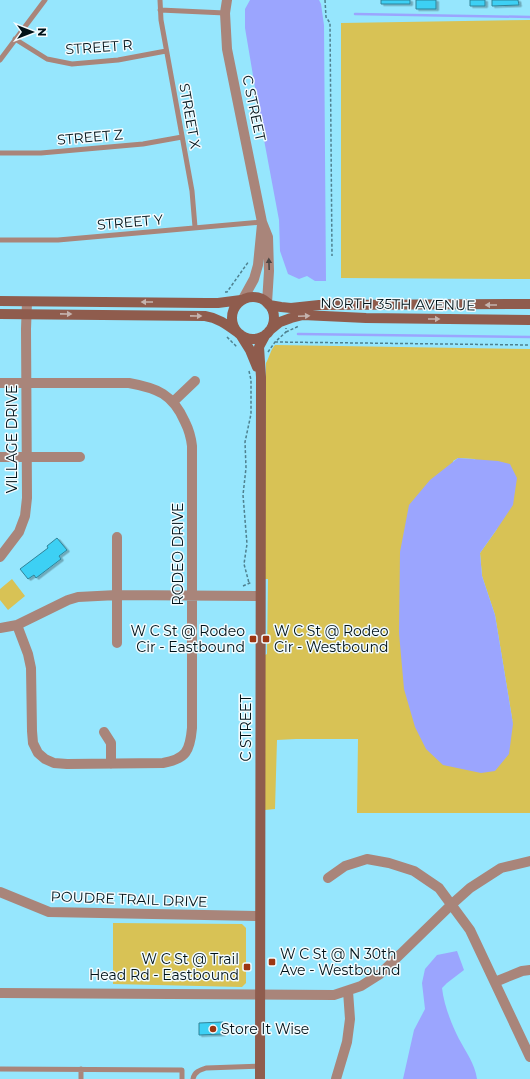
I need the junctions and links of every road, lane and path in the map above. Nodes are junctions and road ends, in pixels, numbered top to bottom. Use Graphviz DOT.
graph roads {
  1 [pos="45,0"];
  2 [pos="160,0"];
  3 [pos="227,0"];
  4 [pos="325,0"];
  5 [pos="160,10"];
  6 [pos="225,14"];
  7 [pos="15,39"];
  8 [pos="166,51"];
  9 [pos="0,60"];
  10 [pos="182,137"];
  11 [pos="0,153"];
  12 [pos="262,222"];
  13 [pos="196,227"];
  14 [pos="0,240"];
  15 [pos="332,256"];
  16 [pos="249,260"];
  17 [pos="222,293"];
  18 [pos="242,300"];
  19 [pos="0,301"];
  20 [pos="27,302"];
  21 [pos="268,304"];
  22 [pos="530,304"];
  23 [pos="0,314"];
  24 [pos="27,314"];
  25 [pos="530,320"];
  26 [pos="286,330"];
  27 [pos="268,332"];
  28 [pos="238,333"];
  29 [pos="227,337"];
  30 [pos="275,342"];
  31 [pos="530,345"];
  32 [pos="237,348"];
  33 [pos="265,356"];
  34 [pos="248,367"];
  35 [pos="261,377"];
  36 [pos="196,381"];
  37 [pos="0,383"];
  38 [pos="27,383"];
  39 [pos="174,401"];
  40 [pos="0,457"];
  41 [pos="80,457"];
  42 [pos="26,458"];
  43 [pos="117,537"];
  44 [pos="0,557"];
  45 [pos="249,583"];
  46 [pos="117,595"];
  47 [pos="192,596"];
  48 [pos="260,596"];
  49 [pos="17,625"];
  50 [pos="0,628"];
  51 [pos="117,643"];
  52 [pos="104,732"];
  53 [pos="111,764"];
  54 [pos="530,861"];
  55 [pos="328,878"];
  56 [pos="0,892"];
  57 [pos="451,905"];
  58 [pos="260,916"];
  59 [pos="530,970"];
  60 [pos="495,982"];
  61 [pos="348,991"];
  62 [pos="0,993"];
  63 [pos="260,995"];
  64 [pos="530,1058"];
  65 [pos="260,1066"];
  66 [pos="0,1069"];
  67 [pos="81,1069"];
  68 [pos="81,1079"];
  69 [pos="182,1079"];
  70 [pos="193,1079"];
  71 [pos="260,1079"];
  72 [pos="336,1079"];
  1 -- 7 [label="lane"];
  2 -- 5 [label="lane, STREET X"];
  3 -- 6 [label="street, C STREET"];
  4 -- 15 [label="path"];
  5 -- 6 [label="lane"];
  5 -- 8 [label="lane, STREET X"];
  6 -- 12 [label="street, C STREET"];
  7 -- 8 [label="lane, STREET R"];
  7 -- 9 [label="lane"];
  8 -- 10 [label="lane, STREET X"];
  10 -- 11 [label="lane, STREET Z"];
  10 -- 13 [label="lane, STREET X"];
  12 -- 13 [label="lane, STREET Y"];
  12 -- 18 [label="street, C STREET"];
  21 -- 12 [label="street, C STREET, one-way"];
  13 -- 14 [label="lane, STREET Y"];
  16 -- 17 [label="path"];
  18 -- 20 [label="street, one-way"];
  18 -- 21 [label="street"];
  18 -- 28 [label="street"];
  19 -- 20 [label="street"];
  20 -- 24 [label="street, VILLAGE DRIVE"];
  22 -- 21 [label="street, NORTH 35TH AVENUE, one-way"];
  21 -- 27 [label="street"];
  23 -- 24 [label="street"];
  24 -- 28 [label="street, one-way"];
  24 -- 38 [label="street, VILLAGE DRIVE"];
  27 -- 25 [label="street, NORTH 35TH AVENUE, one-way"];
  26 -- 30 [label="path"];
  27 -- 28 [label="street"];
  27 -- 35 [label="street, C STREET"];
  28 -- 35 [label="street, C STREET"];
  29 -- 32 [label="path"];
  30 -- 31 [label="path"];
  30 -- 33 [label="path"];
  34 -- 45 [label="path"];
  35 -- 48 [label="street, C STREET"];
  36 -- 39 [label="street"];
  37 -- 38 [label="street"];
  38 -- 39 [label="street"];
  38 -- 42 [label="street, VILLAGE DRIVE"];
  39 -- 47 [label="street, RODEO DRIVE"];
  40 -- 42 [label="street"];
  41 -- 42 [label="street"];
  42 -- 44 [label="street, VILLAGE DRIVE"];
  43 -- 46 [label="street"];
  46 -- 47 [label="street"];
  46 -- 49 [label="street"];
  46 -- 51 [label="street"];
  47 -- 48 [label="street"];
  47 -- 53 [label="street, RODEO DRIVE"];
  48 -- 58 [label="street, C STREET"];
  49 -- 50 [label="street"];
  49 -- 53 [label="street, RODEO DRIVE"];
  52 -- 53 [label="street"];
  54 -- 57 [label="street"];
  55 -- 57 [label="street"];
  56 -- 58 [label="street, POUDRE TRAIL DRIVE"];
  57 -- 60 [label="street"];
  57 -- 61 [label="street"];
  58 -- 63 [label="street, C STREET"];
  59 -- 60 [label="street"];
  60 -- 64 [label="street"];
  61 -- 63 [label="street"];
  61 -- 72 [label="street"];
  62 -- 63 [label="street"];
  63 -- 65 [label="street, C STREET"];
  65 -- 70 [label="lane"];
  65 -- 71 [label="street, C STREET"];
  66 -- 67 [label="lane"];
  67 -- 68 [label="lane"];
  67 -- 69 [label="lane"];
}
